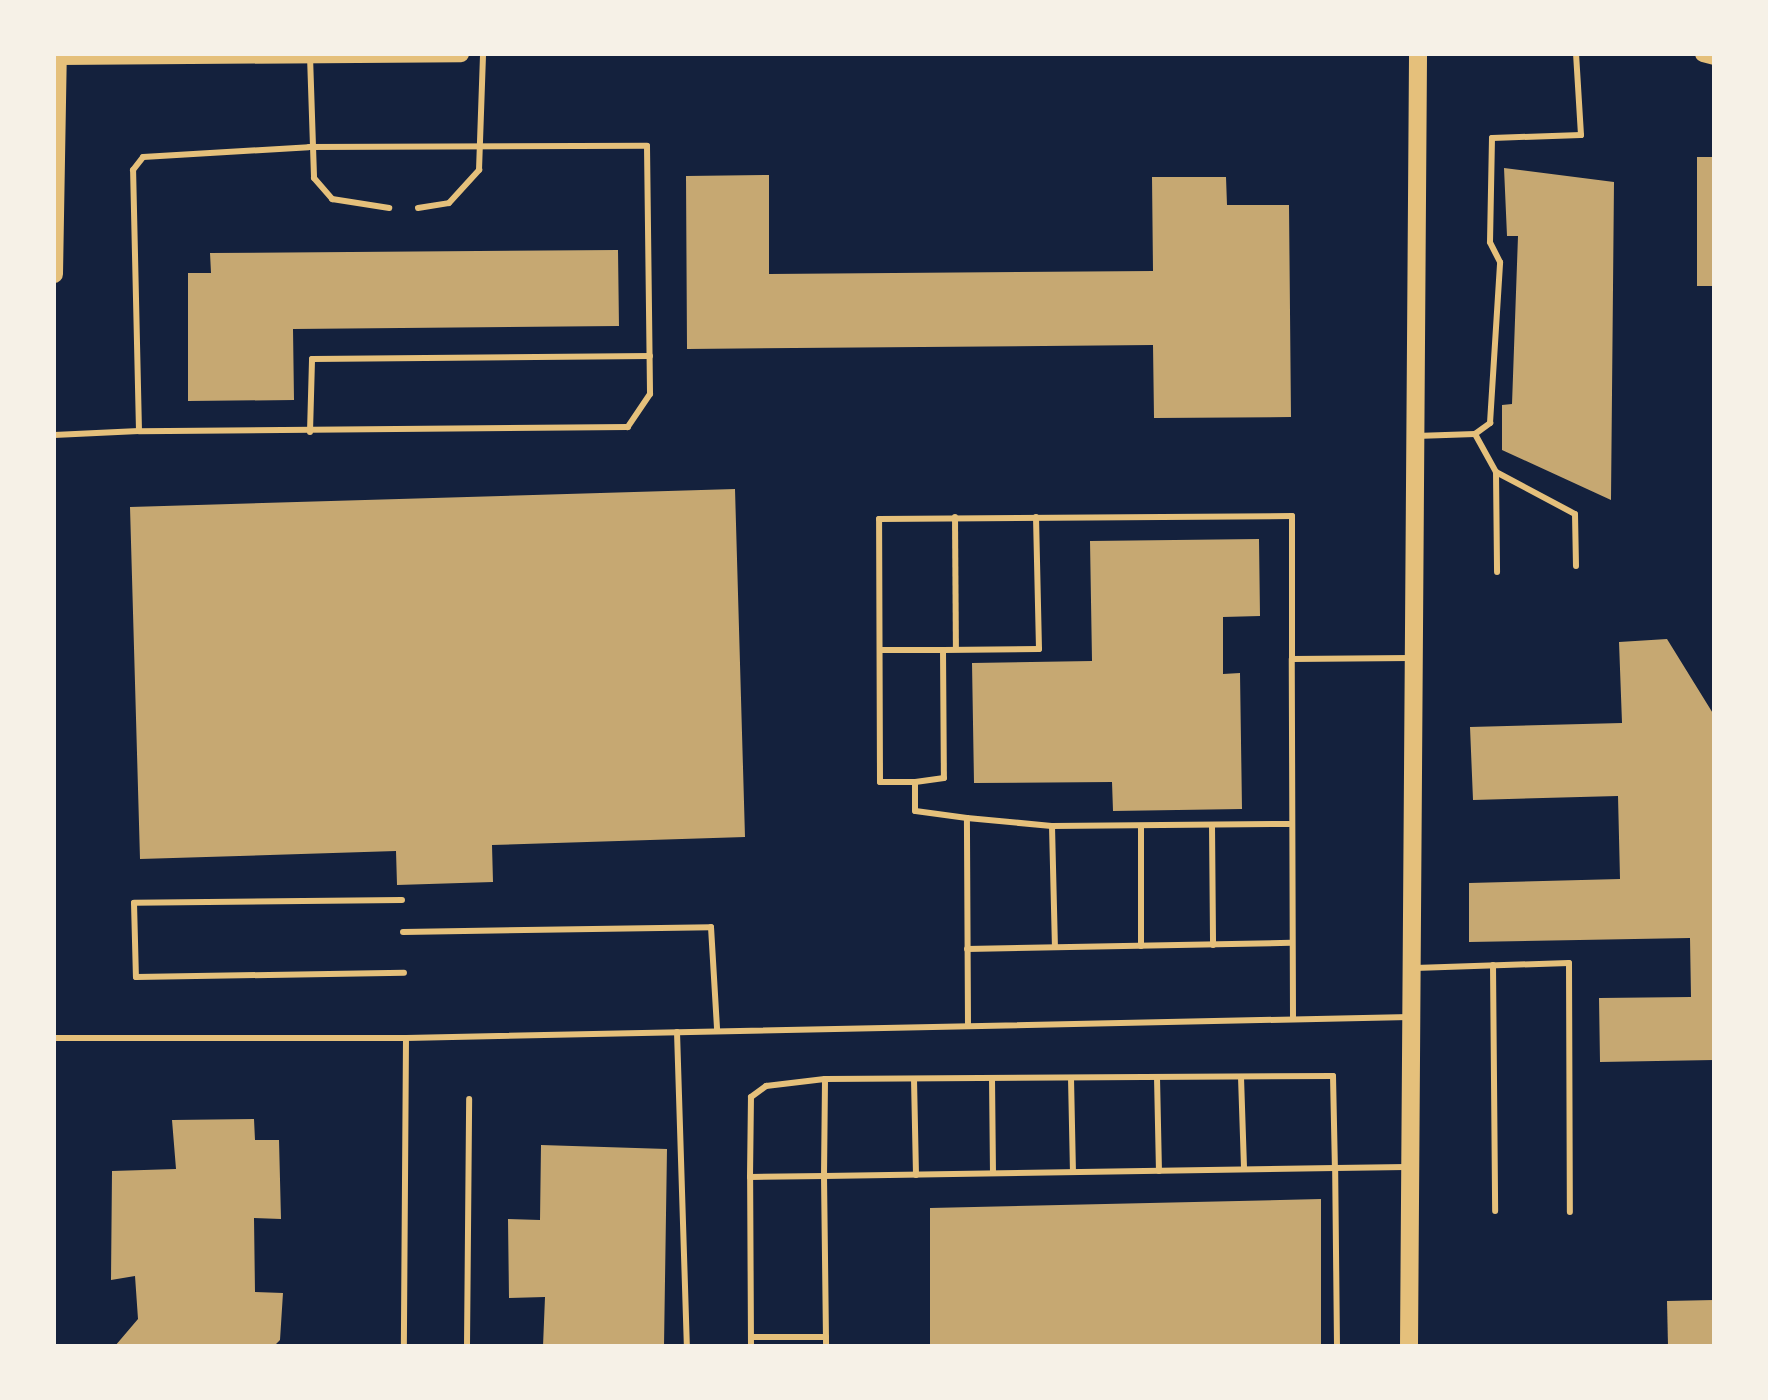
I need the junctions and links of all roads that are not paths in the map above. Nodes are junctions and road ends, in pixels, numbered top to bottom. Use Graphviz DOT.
graph roads {
  1 [pos="461,54"];
  2 [pos="483,54"];
  3 [pos="1418,54"];
  4 [pos="1576,54"];
  5 [pos="1703,54"];
  6 [pos="58,55"];
  7 [pos="262,55"];
  8 [pos="310,55"];
  9 [pos="1714,57"];
  10 [pos="482,146"];
  11 [pos="309,147"];
  12 [pos="389,208"];
  13 [pos="418,208"];
  14 [pos="54,274"];
  15 [pos="650,356"];
  16 [pos="139,431"];
  17 [pos="310,432"];
  18 [pos="1475,434"];
  19 [pos="54,435"];
  20 [pos="1415,436"];
  21 [pos="1496,472"];
  22 [pos="955,517"];
  23 [pos="1036,517"];
  24 [pos="1576,566"];
  25 [pos="1497,572"];
  26 [pos="956,649"];
  27 [pos="880,650"];
  28 [pos="943,650"];
  29 [pos="1413,657"];
  30 [pos="1292,659"];
  31 [pos="915,782"];
  32 [pos="967,818"];
  33 [pos="1289,824"];
  34 [pos="1212,825"];
  35 [pos="1052,826"];
  36 [pos="1141,826"];
  37 [pos="402,900"];
  38 [pos="403,932"];
  39 [pos="1291,943"];
  40 [pos="1213,945"];
  41 [pos="1055,946"];
  42 [pos="1141,946"];
  43 [pos="967,949"];
  44 [pos="1493,965"];
  45 [pos="1411,968"];
  46 [pos="404,973"];
  47 [pos="1411,1016"];
  48 [pos="1293,1018"];
  49 [pos="968,1026"];
  50 [pos="717,1029"];
  51 [pos="677,1032"];
  52 [pos="54,1038"];
  53 [pos="406,1038"];
  54 [pos="1157,1077"];
  55 [pos="1241,1077"];
  56 [pos="992,1078"];
  57 [pos="1071,1078"];
  58 [pos="825,1079"];
  59 [pos="914,1079"];
  60 [pos="469,1099"];
  61 [pos="1410,1167"];
  62 [pos="1335,1168"];
  63 [pos="1244,1169"];
  64 [pos="1159,1171"];
  65 [pos="1073,1172"];
  66 [pos="993,1173"];
  67 [pos="916,1175"];
  68 [pos="824,1176"];
  69 [pos="750,1177"];
  70 [pos="1495,1211"];
  71 [pos="1570,1212"];
  72 [pos="751,1337"];
  73 [pos="826,1337"];
  74 [pos="404,1346"];
  75 [pos="467,1346"];
  76 [pos="687,1346"];
  77 [pos="751,1346"];
  78 [pos="826,1346"];
  79 [pos="1337,1346"];
  80 [pos="1409,1346"];
  1 -- 8 [label="main road"];
  2 -- 10 [label="lane"];
  3 -- 20 [label="main road"];
  4 -- 18 [label="lane"];
  5 -- 9 [label="main road"];
  6 -- 7 [label="main road"];
  6 -- 14 [label="main road"];
  7 -- 8 [label="main road"];
  8 -- 11 [label="lane"];
  10 -- 11 [label="lane"];
  10 -- 13 [label="lane"];
  10 -- 15 [label="lane"];
  11 -- 12 [label="lane"];
  11 -- 16 [label="lane"];
  15 -- 17 [label="lane"];
  15 -- 17 [label="lane"];
  16 -- 17 [label="lane"];
  16 -- 19 [label="lane"];
  18 -- 20 [label="lane"];
  18 -- 21 [label="lane"];
  20 -- 29 [label="main road"];
  21 -- 24 [label="lane"];
  21 -- 25 [label="lane"];
  22 -- 23 [label="lane"];
  22 -- 26 [label="lane"];
  22 -- 27 [label="lane"];
  23 -- 26 [label="lane"];
  23 -- 30 [label="lane"];
  26 -- 28 [label="lane"];
  27 -- 28 [label="lane"];
  27 -- 31 [label="lane"];
  28 -- 31 [label="lane"];
  29 -- 30 [label="lane"];
  29 -- 45 [label="main road"];
  30 -- 33 [label="lane"];
  31 -- 32 [label="lane"];
  32 -- 35 [label="lane"];
  32 -- 43 [label="lane"];
  33 -- 34 [label="lane"];
  33 -- 39 [label="lane"];
  34 -- 36 [label="lane"];
  34 -- 40 [label="lane"];
  35 -- 36 [label="lane"];
  35 -- 41 [label="lane"];
  36 -- 42 [label="lane"];
  37 -- 46 [label="lane"];
  38 -- 50 [label="lane"];
  39 -- 40 [label="lane"];
  39 -- 48 [label="lane"];
  40 -- 42 [label="lane"];
  41 -- 42 [label="lane"];
  41 -- 43 [label="lane"];
  43 -- 49 [label="lane"];
  44 -- 45 [label="lane"];
  44 -- 70 [label="lane"];
  44 -- 71 [label="lane"];
  45 -- 47 [label="main road"];
  47 -- 48 [label="lane"];
  47 -- 61 [label="main road"];
  48 -- 49 [label="lane"];
  49 -- 50 [label="lane"];
  50 -- 51 [label="lane"];
  51 -- 53 [label="lane"];
  51 -- 76 [label="lane"];
  52 -- 53 [label="lane"];
  53 -- 74 [label="lane"];
  54 -- 55 [label="lane"];
  54 -- 57 [label="lane"];
  54 -- 64 [label="lane"];
  55 -- 62 [label="lane"];
  55 -- 63 [label="lane"];
  56 -- 57 [label="lane"];
  56 -- 59 [label="lane"];
  56 -- 66 [label="lane"];
  57 -- 65 [label="lane"];
  58 -- 59 [label="lane"];
  58 -- 68 [label="lane"];
  58 -- 69 [label="lane"];
  59 -- 67 [label="lane"];
  60 -- 75 [label="lane"];
  61 -- 62 [label="lane"];
  61 -- 80 [label="main road"];
  62 -- 63 [label="lane"];
  62 -- 79 [label="lane"];
  63 -- 64 [label="lane"];
  64 -- 65 [label="lane"];
  65 -- 66 [label="lane"];
  66 -- 67 [label="lane"];
  67 -- 68 [label="lane"];
  68 -- 69 [label="lane"];
  68 -- 73 [label="lane"];
  69 -- 72 [label="lane"];
  72 -- 73 [label="lane"];
  72 -- 77 [label="lane"];
  73 -- 78 [label="lane"];
}
